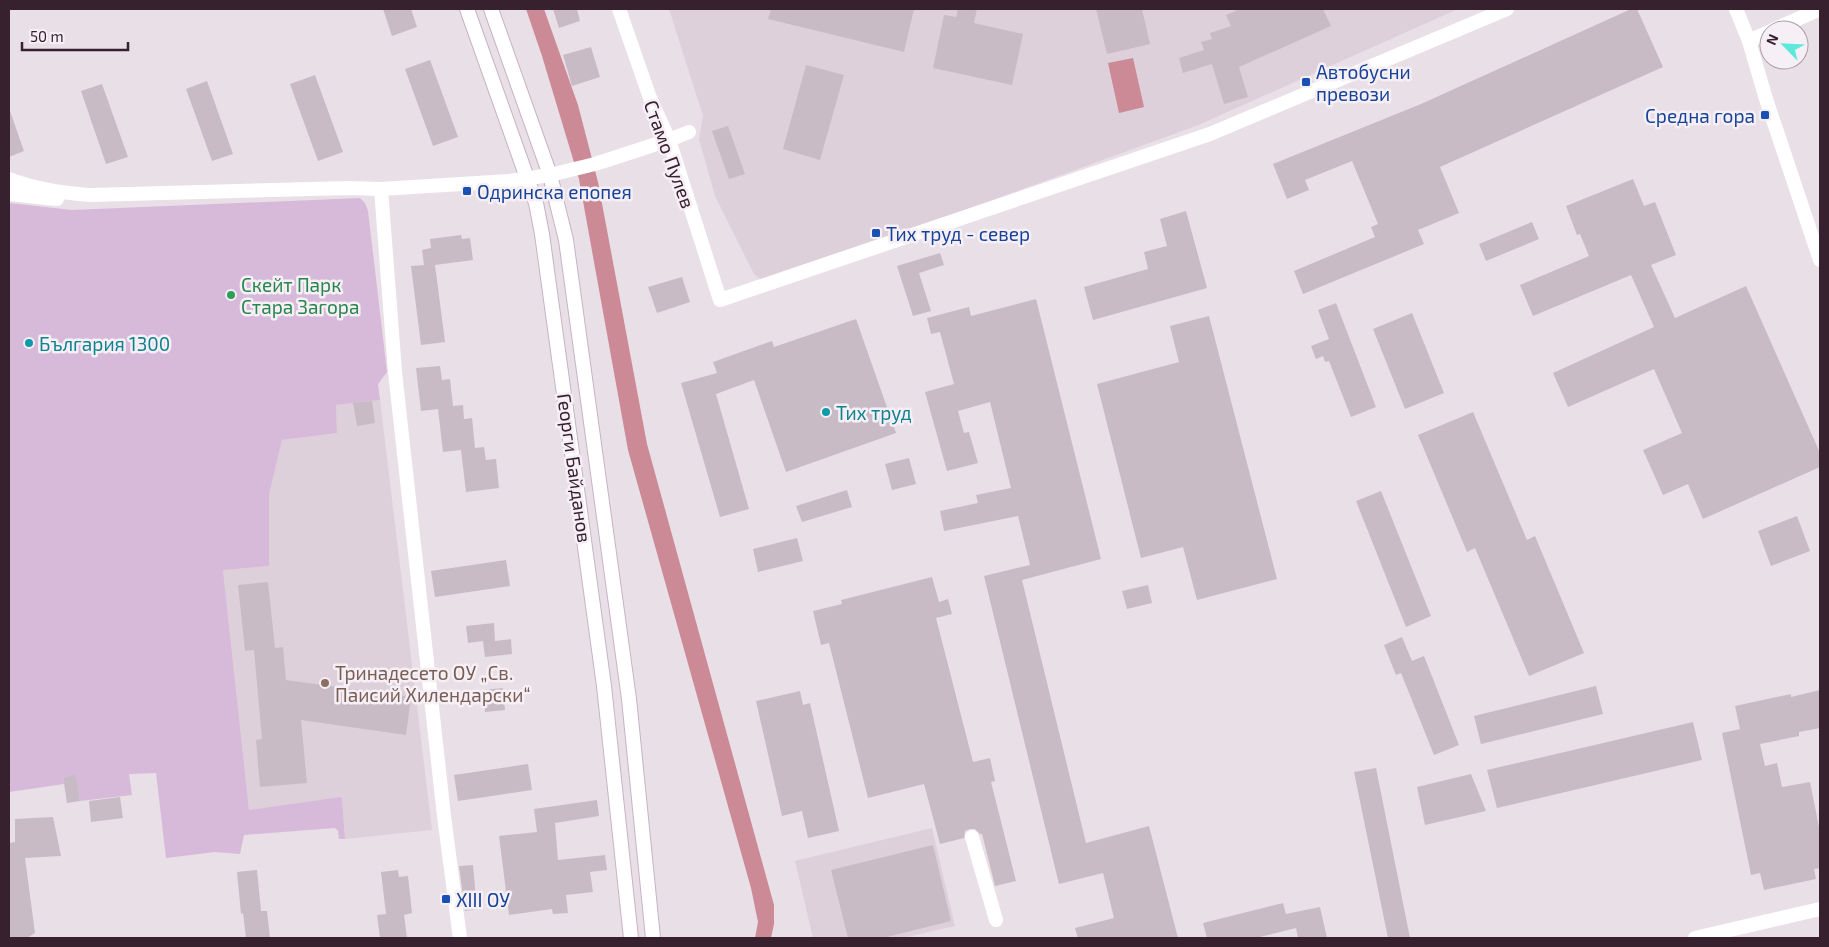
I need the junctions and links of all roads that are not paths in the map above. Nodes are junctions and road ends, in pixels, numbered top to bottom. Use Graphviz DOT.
graph roads {
  1 [pos="467,9"];
  2 [pos="491,9"];
  3 [pos="619,9"];
  4 [pos="1507,9"];
  5 [pos="1736,9"];
  6 [pos="1820,9"];
  7 [pos="1795,20"];
  8 [pos="1759,36"];
  9 [pos="1749,41"];
  10 [pos="689,132"];
  11 [pos="669,140"];
  12 [pos="550,175"];
  13 [pos="9,179"];
  14 [pos="528,179"];
  15 [pos="381,189"];
  16 [pos="9,194"];
  17 [pos="90,196"];
  18 [pos="1820,260"];
  19 [pos="972,837"];
  20 [pos="1820,909"];
  21 [pos="996,920"];
  22 [pos="460,938"];
  23 [pos="630,938"];
  24 [pos="653,938"];
  25 [pos="1695,938"];
  1 -- 14 [label="street, Георги Байданов"];
  2 -- 12 [label="street, Георги Байданов"];
  3 -- 11 [label="street, Стамо Пулев"];
  4 -- 11 [label="street, Стамо Пулев"];
  5 -- 9 [label="street"];
  6 -- 7 [label="street"];
  8 -- 9 [label="street"];
  9 -- 18 [label="street"];
  10 -- 11 [label="street"];
  11 -- 12 [label="street"];
  12 -- 14 [label="street"];
  12 -- 24 [label="street, Георги Байданов"];
  13 -- 17 [label="street"];
  14 -- 15 [label="street"];
  14 -- 23 [label="street, Георги Байданов"];
  15 -- 17 [label="street"];
  15 -- 22 [label="street"];
  16 -- 17 [label="street"];
  19 -- 21 [label="street"];
  20 -- 25 [label="street"];
}
